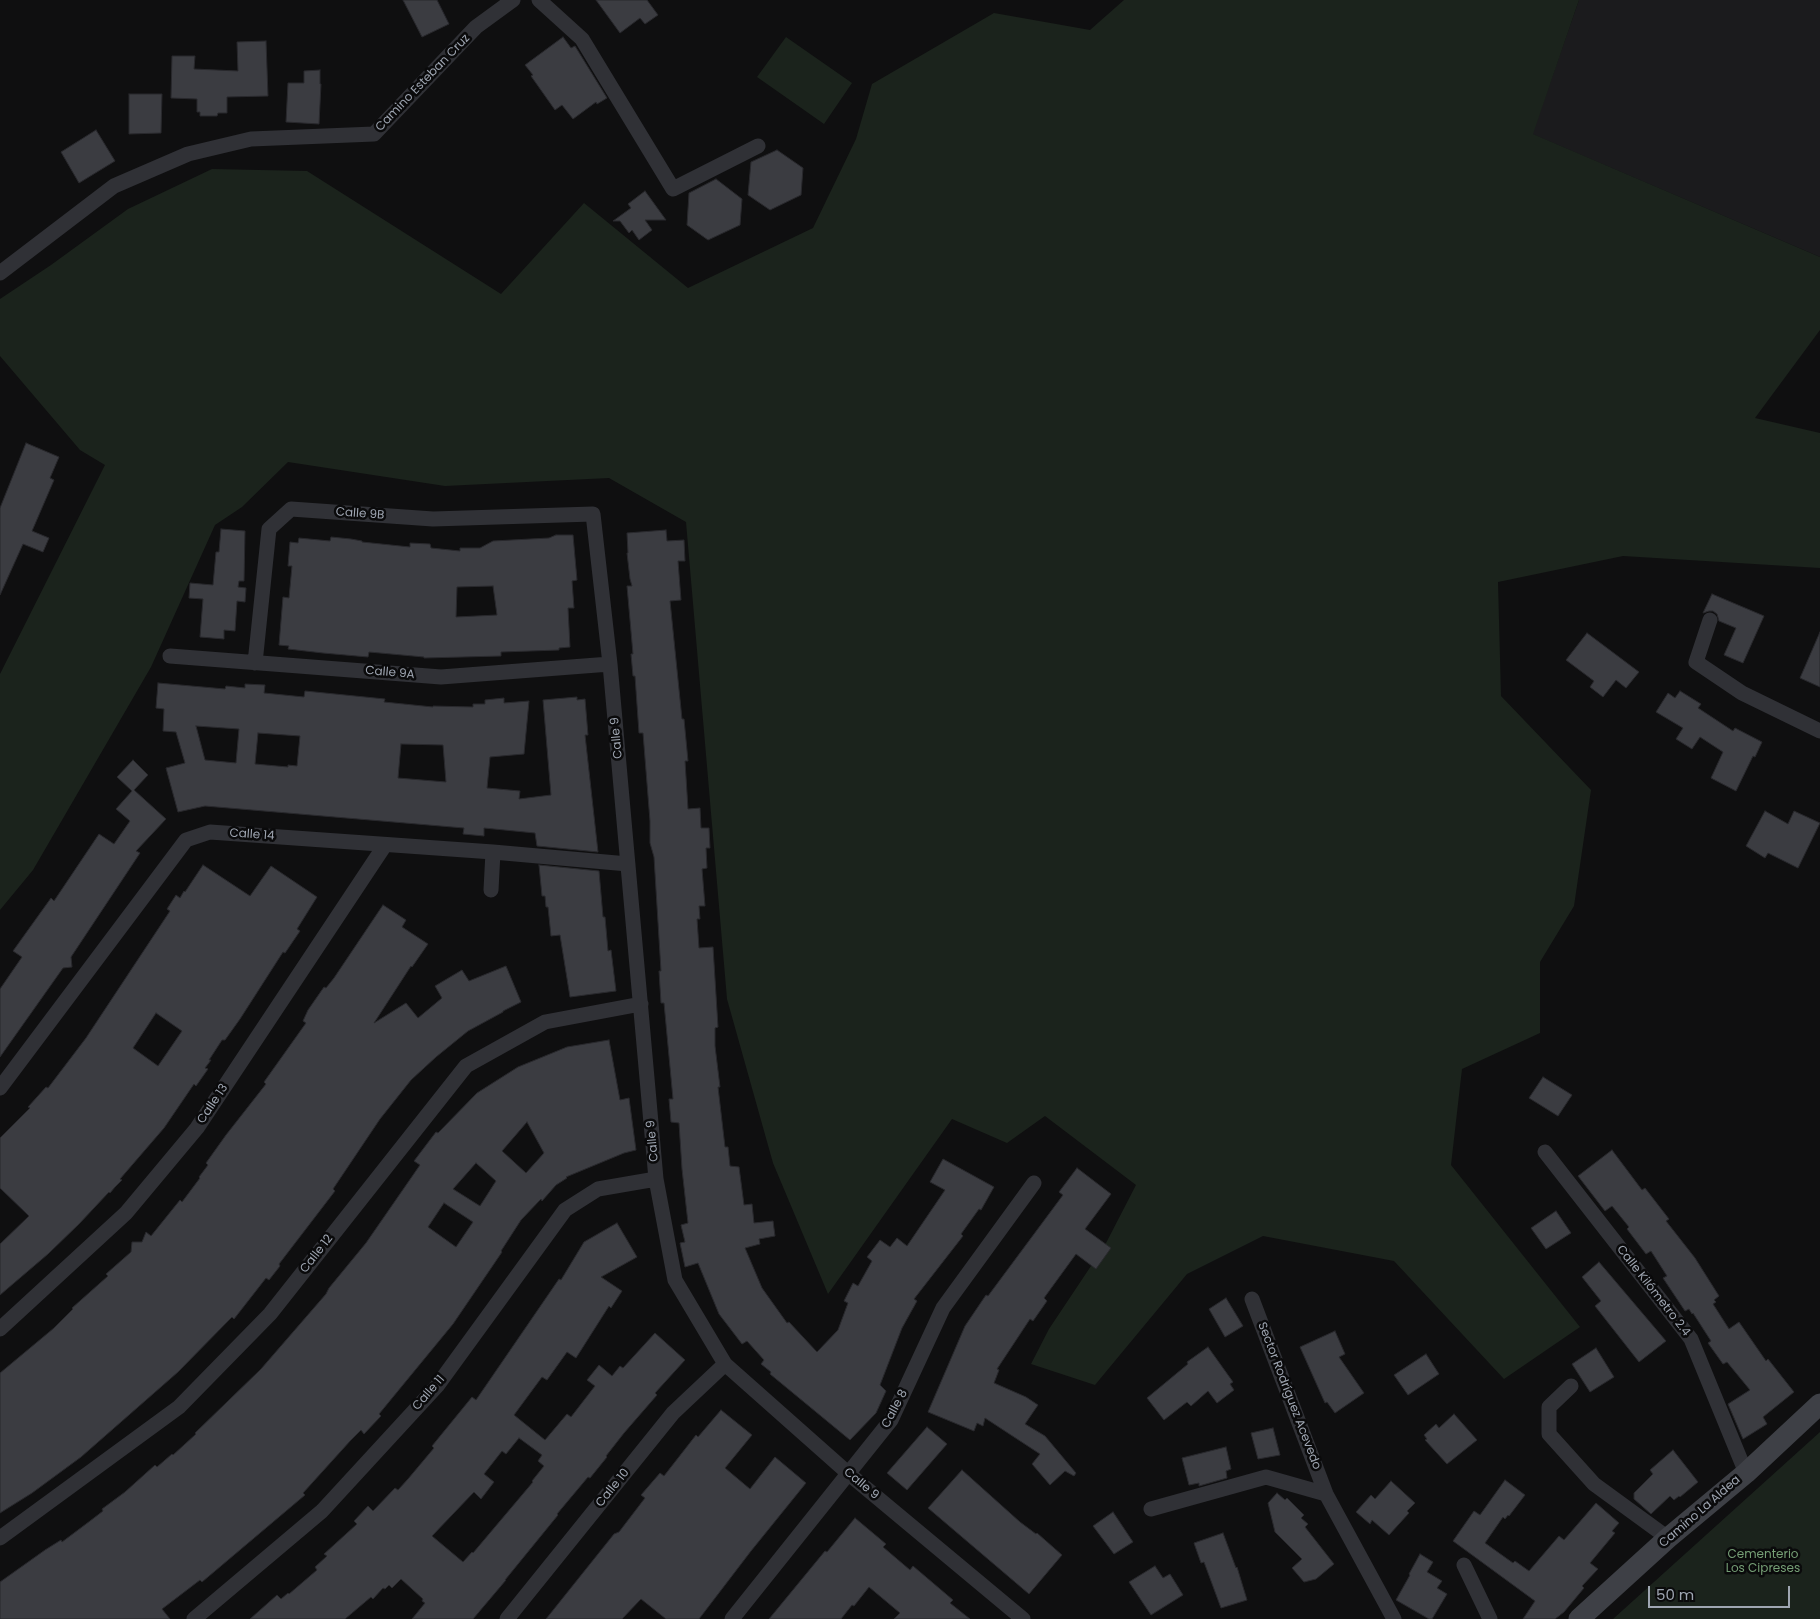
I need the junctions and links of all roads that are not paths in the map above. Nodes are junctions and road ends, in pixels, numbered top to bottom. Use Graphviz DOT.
graph roads {
  1 [pos="512,0"];
  2 [pos="539,0"];
  3 [pos="758,146"];
  4 [pos="0,273"];
  5 [pos="593,514"];
  6 [pos="1710,620"];
  7 [pos="170,656"];
  8 [pos="255,662"];
  9 [pos="610,664"];
  10 [pos="1820,731"];
  11 [pos="385,845"];
  12 [pos="493,852"];
  13 [pos="628,864"];
  14 [pos="491,890"];
  15 [pos="641,1004"];
  16 [pos="0,1088"];
  17 [pos="1545,1152"];
  18 [pos="656,1178"];
  19 [pos="1034,1183"];
  20 [pos="1252,1299"];
  21 [pos="0,1329"];
  22 [pos="725,1364"];
  23 [pos="1571,1386"];
  24 [pos="1820,1404"];
  25 [pos="1746,1473"];
  26 [pos="849,1474"];
  27 [pos="1326,1494"];
  28 [pos="1151,1508"];
  29 [pos="0,1538"];
  30 [pos="1668,1538"];
  31 [pos="1464,1565"];
  32 [pos="194,1619"];
  33 [pos="507,1619"];
  34 [pos="732,1619"];
  35 [pos="1023,1619"];
  36 [pos="1394,1619"];
  37 [pos="1490,1619"];
  38 [pos="1579,1619"];
  1 -- 4 [label="street, Camino Esteban Cruz"];
  2 -- 3 [label="street"];
  5 -- 8 [label="street, Calle 9B"];
  5 -- 9 [label="street, Calle 9"];
  6 -- 10 [label="street"];
  7 -- 8 [label="street, Calle 9A"];
  8 -- 9 [label="street, Calle 9A"];
  9 -- 13 [label="street, Calle 9"];
  11 -- 12 [label="street, Calle 14"];
  11 -- 16 [label="street, Calle 14"];
  11 -- 21 [label="street, Calle 13"];
  12 -- 13 [label="street, Calle 14"];
  12 -- 14 [label="street"];
  13 -- 15 [label="street, Calle 9"];
  15 -- 18 [label="street, Calle 9"];
  15 -- 29 [label="street, Calle 12"];
  17 -- 25 [label="street, Calle Kilómetro 2.4"];
  18 -- 22 [label="street, Calle 9"];
  18 -- 32 [label="street, Calle 11"];
  19 -- 26 [label="street, Calle 8"];
  20 -- 27 [label="street, Sector Rodríguez Acevedo"];
  22 -- 26 [label="street, Calle 9"];
  22 -- 33 [label="street, Calle 10"];
  23 -- 30 [label="street"];
  24 -- 25 [label="street, Camino La Aldea"];
  25 -- 30 [label="street, Camino La Aldea"];
  26 -- 34 [label="street, Calle 8"];
  26 -- 35 [label="street, Calle 9"];
  27 -- 28 [label="street, Sector Rodríguez Acevedo"];
  27 -- 36 [label="street, Sector Rodríguez Acevedo"];
  30 -- 38 [label="street, Camino La Aldea"];
  31 -- 37 [label="street"];
}
